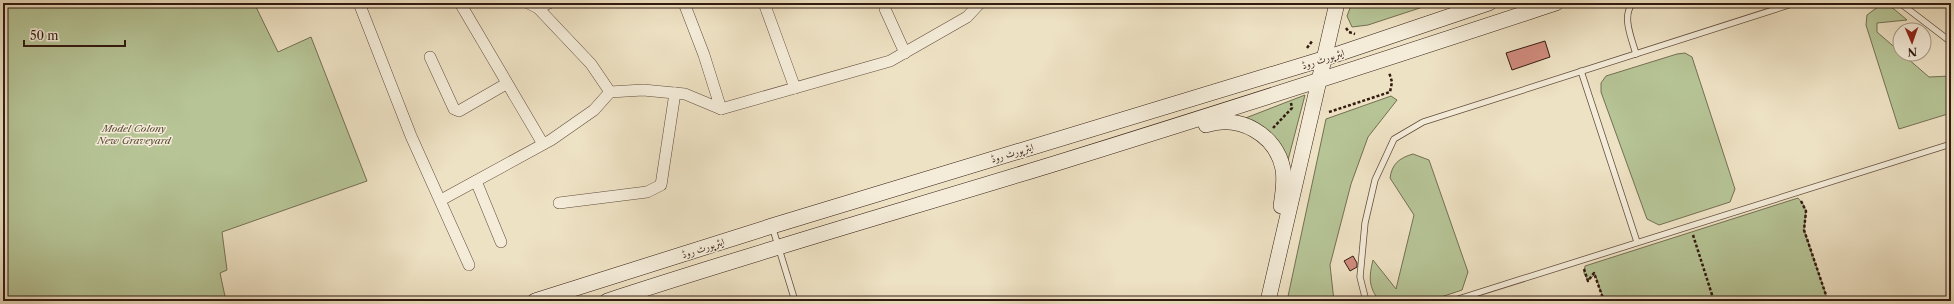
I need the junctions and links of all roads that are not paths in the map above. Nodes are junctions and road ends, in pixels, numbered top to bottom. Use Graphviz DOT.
graph roads {
  1 [pos="359,3"];
  2 [pos="460,3"];
  3 [pos="549,3"];
  4 [pos="684,3"];
  5 [pos="764,3"];
  6 [pos="886,3"];
  7 [pos="980,3"];
  8 [pos="1337,3"];
  9 [pos="1489,3"];
  10 [pos="1556,3"];
  11 [pos="1633,3"];
  12 [pos="1795,3"];
  13 [pos="1900,3"];
  14 [pos="533,5"];
  15 [pos="1951,42"];
  16 [pos="904,53"];
  17 [pos="1636,54"];
  18 [pos="430,56"];
  19 [pos="1323,59"];
  20 [pos="1581,71"];
  21 [pos="1318,82"];
  22 [pos="506,84"];
  23 [pos="795,88"];
  24 [pos="610,92"];
  25 [pos="675,93"];
  26 [pos="721,109"];
  27 [pos="1152,132"];
  28 [pos="543,144"];
  29 [pos="1951,144"];
  30 [pos="476,181"];
  31 [pos="441,200"];
  32 [pos="559,203"];
  33 [pos="772,226"];
  34 [pos="501,242"];
  35 [pos="1637,242"];
  36 [pos="777,246"];
  37 [pos="1277,261"];
  38 [pos="469,264"];
  39 [pos="1269,300"];
  40 [pos="535,301"];
  41 [pos="607,301"];
  42 [pos="795,301"];
  43 [pos="1366,301"];
  44 [pos="1452,301"];
  1 -- 31 [label="street"];
  2 -- 22 [label="street"];
  3 -- 14 [label="street"];
  4 -- 26 [label="street"];
  5 -- 23 [label="street"];
  6 -- 16 [label="street"];
  7 -- 16 [label="street"];
  8 -- 19 [label="main road"];
  9 -- 19 [label="main road, ایئرپورٹ روڈ"];
  10 -- 21 [label="main road, ایئرپورٹ روڈ"];
  11 -- 17 [label="lane"];
  12 -- 17 [label="lane"];
  13 -- 15 [label="lane"];
  14 -- 24 [label="street"];
  16 -- 23 [label="street"];
  17 -- 20 [label="lane"];
  18 -- 22 [label="street"];
  19 -- 21 [label="main road"];
  19 -- 33 [label="main road, ایئرپورٹ روڈ"];
  20 -- 35 [label="lane"];
  20 -- 43 [label="lane"];
  21 -- 27 [label="main road, ایئرپورٹ روڈ"];
  21 -- 37 [label="main road"];
  22 -- 28 [label="street"];
  23 -- 26 [label="street"];
  24 -- 25 [label="street"];
  24 -- 28 [label="street"];
  25 -- 26 [label="street"];
  25 -- 32 [label="street"];
  27 -- 36 [label="main road, ایئرپورٹ روڈ"];
  27 -- 37 [label="main road"];
  28 -- 30 [label="street"];
  29 -- 35 [label="lane"];
  30 -- 31 [label="street"];
  30 -- 34 [label="street"];
  31 -- 38 [label="street"];
  33 -- 36 [label="lane"];
  33 -- 40 [label="main road, ایئرپورٹ روڈ"];
  35 -- 44 [label="lane"];
  36 -- 41 [label="main road, ایئرپورٹ روڈ"];
  36 -- 42 [label="lane"];
  37 -- 39 [label="main road"];
}
